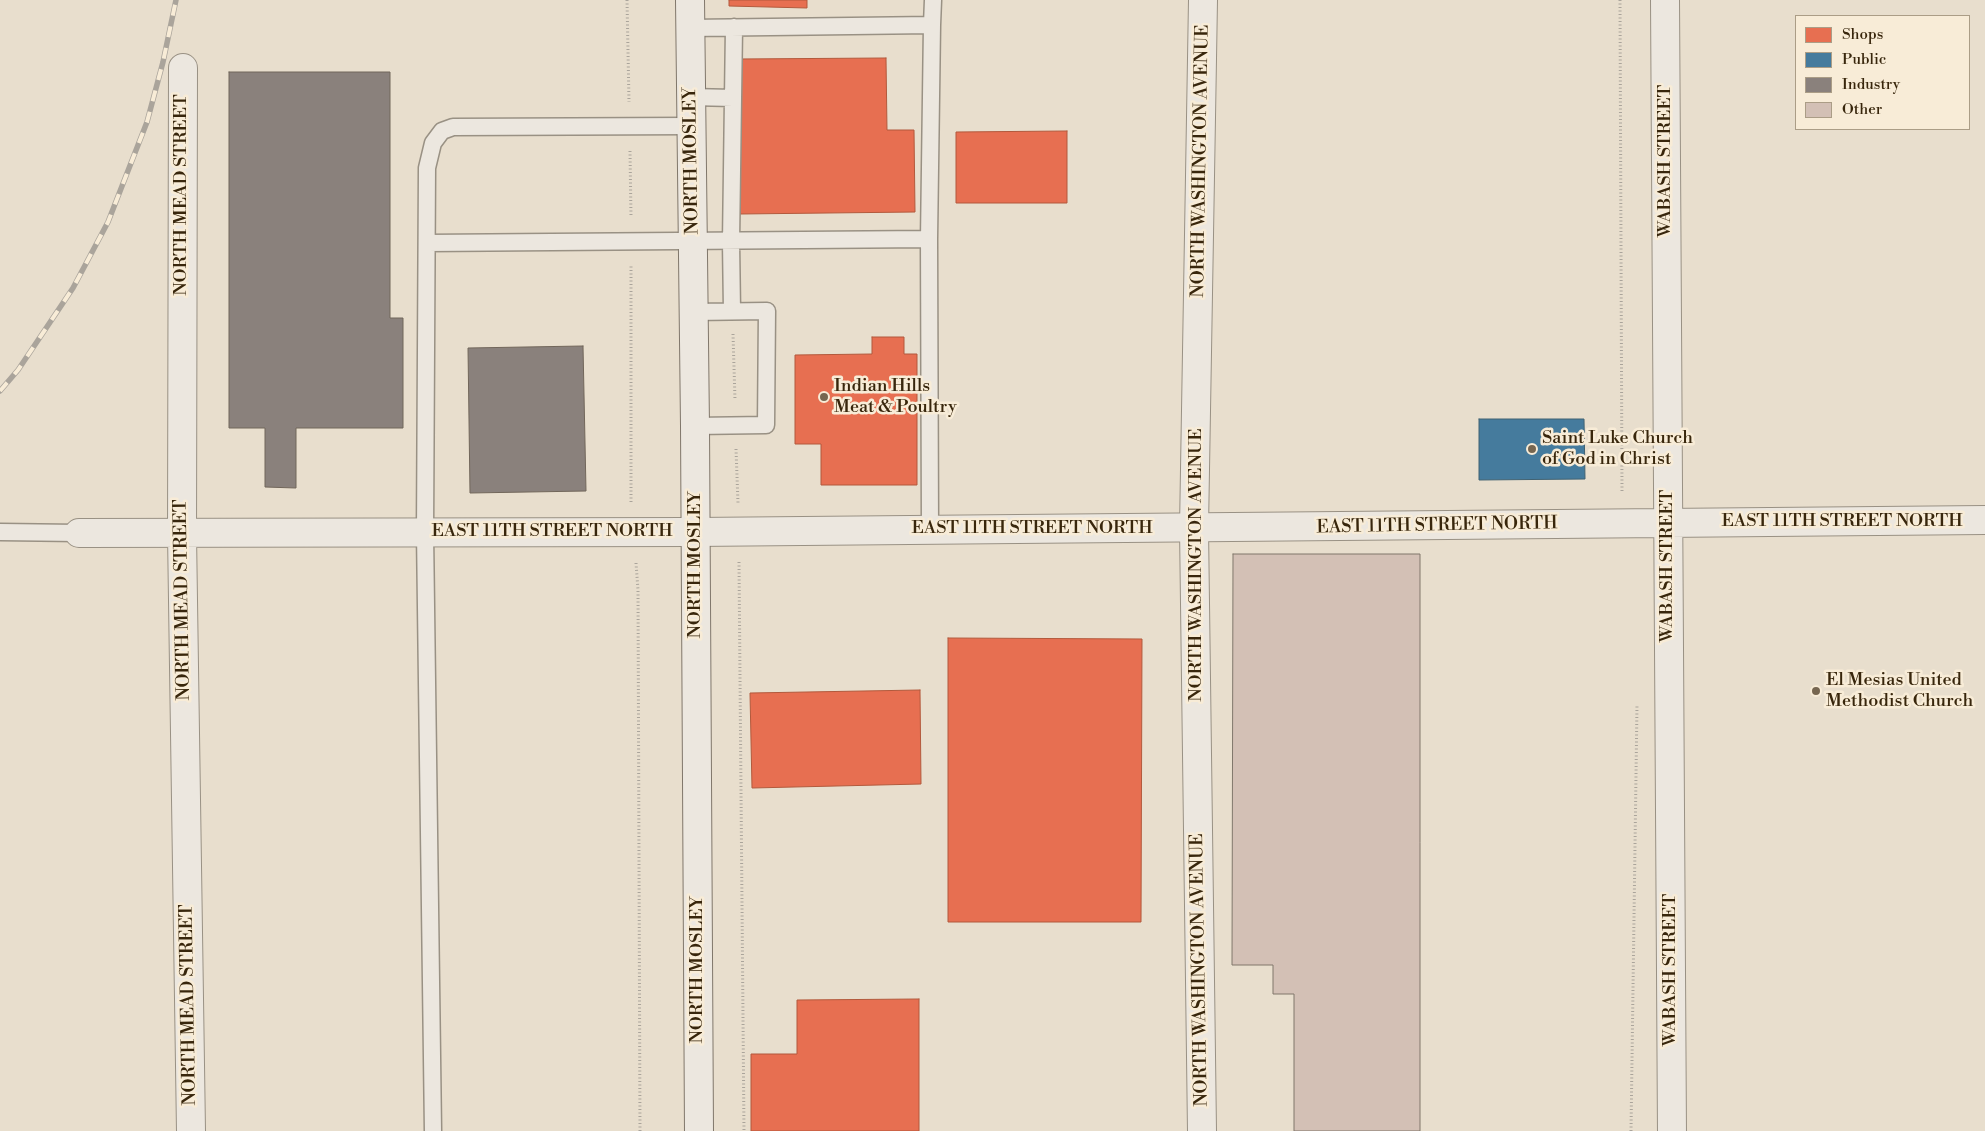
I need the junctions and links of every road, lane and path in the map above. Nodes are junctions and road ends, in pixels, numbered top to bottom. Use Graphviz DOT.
graph roads {
  1 [pos="627,0"];
  2 [pos="690,0"];
  3 [pos="932,0"];
  4 [pos="1203,0"];
  5 [pos="1620,0"];
  6 [pos="1665,0"];
  7 [pos="932,25"];
  8 [pos="734,27"];
  9 [pos="690,28"];
  10 [pos="183,68"];
  11 [pos="691,96"];
  12 [pos="733,98"];
  13 [pos="629,126"];
  14 [pos="692,126"];
  15 [pos="929,239"];
  16 [pos="692,241"];
  17 [pos="631,242"];
  18 [pos="731,242"];
  19 [pos="427,244"];
  20 [pos="732,311"];
  21 [pos="693,312"];
  22 [pos="695,426"];
  23 [pos="736,426"];
  24 [pos="1985,520"];
  25 [pos="1668,523"];
  26 [pos="1632,524"];
  27 [pos="1194,528"];
  28 [pos="930,530"];
  29 [pos="739,531"];
  30 [pos="0,532"];
  31 [pos="425,532"];
  32 [pos="633,532"];
  33 [pos="695,532"];
  34 [pos="79,533"];
  35 [pos="182,534"];
  36 [pos="1637,694"];
  37 [pos="191,1131"];
  38 [pos="433,1131"];
  39 [pos="640,1131"];
  40 [pos="699,1131"];
  41 [pos="744,1131"];
  42 [pos="1202,1131"];
  43 [pos="1631,1131"];
  44 [pos="1672,1131"];
  1 -- 13 [label="path"];
  2 -- 9 [label="street, NORTH MOSLEY"];
  3 -- 7 [label="lane"];
  4 -- 27 [label="street, NORTH WASHINGTON AVENUE"];
  5 -- 26 [label="path"];
  6 -- 25 [label="street, WABASH STREET"];
  7 -- 8 [label="lane"];
  7 -- 15 [label="lane"];
  8 -- 9 [label="lane"];
  8 -- 12 [label="lane"];
  9 -- 11 [label="street, NORTH MOSLEY"];
  10 -- 35 [label="street, NORTH MEAD STREET"];
  11 -- 12 [label="lane"];
  11 -- 14 [label="street, NORTH MOSLEY"];
  12 -- 18 [label="lane"];
  13 -- 14 [label="lane"];
  13 -- 17 [label="path"];
  13 -- 19 [label="lane"];
  14 -- 16 [label="street, NORTH MOSLEY"];
  15 -- 18 [label="lane"];
  15 -- 28 [label="lane"];
  16 -- 17 [label="lane"];
  16 -- 18 [label="lane"];
  16 -- 21 [label="street, NORTH MOSLEY"];
  17 -- 19 [label="lane"];
  17 -- 32 [label="path"];
  18 -- 20 [label="lane"];
  19 -- 31 [label="lane"];
  20 -- 21 [label="lane"];
  20 -- 23 [label="path"];
  20 -- 23 [label="lane"];
  21 -- 22 [label="street, NORTH MOSLEY"];
  22 -- 23 [label="lane"];
  22 -- 33 [label="street, NORTH MOSLEY"];
  23 -- 29 [label="path"];
  24 -- 25 [label="street, EAST 11TH STREET NORTH"];
  25 -- 26 [label="street, EAST 11TH STREET NORTH"];
  25 -- 44 [label="street, WABASH STREET"];
  26 -- 27 [label="street, EAST 11TH STREET NORTH"];
  27 -- 28 [label="street, EAST 11TH STREET NORTH"];
  27 -- 42 [label="street, NORTH WASHINGTON AVENUE"];
  28 -- 29 [label="street, EAST 11TH STREET NORTH"];
  29 -- 33 [label="street, EAST 11TH STREET NORTH"];
  29 -- 41 [label="path"];
  30 -- 34 [label="lane"];
  31 -- 32 [label="street, EAST 11TH STREET NORTH"];
  31 -- 35 [label="street, EAST 11TH STREET NORTH"];
  31 -- 38 [label="lane"];
  32 -- 33 [label="street, EAST 11TH STREET NORTH"];
  32 -- 39 [label="path"];
  33 -- 40 [label="street, NORTH MOSLEY"];
  34 -- 35 [label="street, EAST 11TH STREET NORTH"];
  35 -- 37 [label="street, NORTH MEAD STREET"];
  36 -- 43 [label="path"];
}
